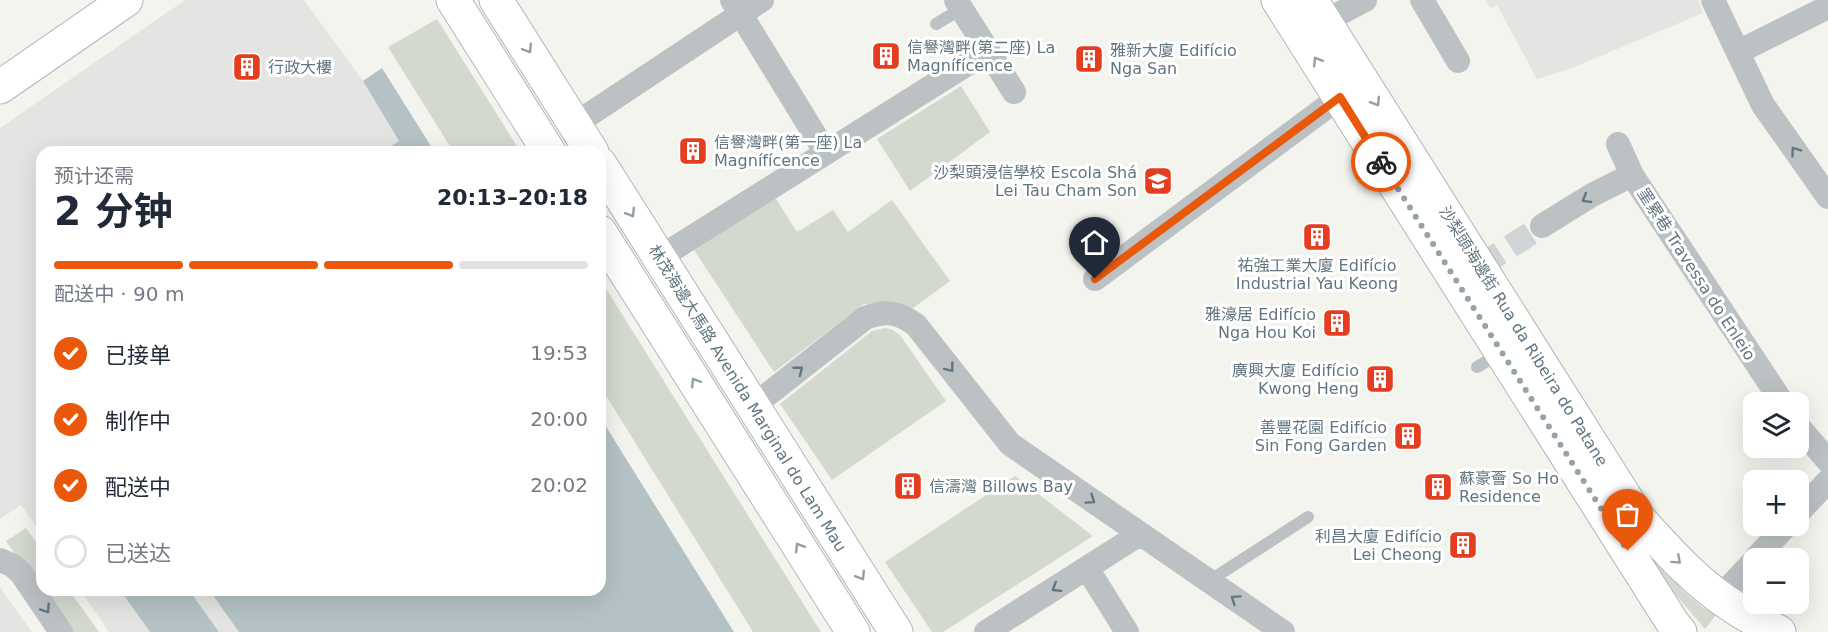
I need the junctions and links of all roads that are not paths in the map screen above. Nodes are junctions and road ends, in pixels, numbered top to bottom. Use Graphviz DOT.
graph roads {
  1 [pos="126,0"];
  2 [pos="453,0"];
  3 [pos="496,0"];
  4 [pos="762,0"];
  5 [pos="1278,0"];
  6 [pos="1365,0"];
  7 [pos="1422,0"];
  8 [pos="1713,0"];
  9 [pos="958,4"];
  10 [pos="736,7"];
  11 [pos="1822,10"];
  12 [pos="1318,11"];
  13 [pos="936,24"];
  14 [pos="988,51"];
  15 [pos="1738,52"];
  16 [pos="1458,61"];
  17 [pos="0,87"];
  18 [pos="1014,92"];
  19 [pos="1340,97"];
  20 [pos="575,124"];
  21 [pos="1617,144"];
  22 [pos="545,146"];
  23 [pos="588,146"];
  24 [pos="826,153"];
  25 [pos="606,173"];
  26 [pos="1632,175"];
  27 [pos="1825,188"];
  28 [pos="1542,226"];
  29 [pos="606,241"];
  30 [pos="655,250"];
  31 [pos="619,262"];
  32 [pos="1095,279"];
  33 [pos="1775,392"];
  34 [pos="753,406"];
  35 [pos="1809,439"];
  36 [pos="1828,461"];
  37 [pos="1825,492"];
  38 [pos="1809,504"];
  39 [pos="1308,517"];
  40 [pos="1140,534"];
  41 [pos="1777,536"];
  42 [pos="1766,548"];
  43 [pos="0,560"];
  44 [pos="1087,568"];
  45 [pos="1743,573"];
  46 [pos="1209,581"];
  47 [pos="36,595"];
  48 [pos="37,596"];
  49 [pos="1720,597"];
  50 [pos="62,632"];
  51 [pos="853,632"];
  52 [pos="896,632"];
  53 [pos="986,632"];
  54 [pos="1127,632"];
  55 [pos="1283,632"];
  56 [pos="1680,632"];
  57 [pos="1779,632"];
  1 -- 17 [label="main road"];
  2 -- 22 [label="main road"];
  3 -- 20 [label="main road, one-way"];
  4 -- 10 [label="street"];
  19 -- 5 [label="main road, 沙梨頭海邊街 Rua da Ribeira do Patane, one-way"];
  6 -- 12 [label="street"];
  7 -- 16 [label="street"];
  8 -- 15 [label="street"];
  9 -- 13 [label="lane"];
  9 -- 14 [label="street"];
  10 -- 20 [label="street"];
  10 -- 24 [label="street"];
  11 -- 15 [label="street"];
  12 -- 49 [label="main road, 沙梨頭海邊街 Rua da Ribeira do Patane, one-way"];
  14 -- 18 [label="street"];
  14 -- 24 [label="street"];
  27 -- 15 [label="street, one-way"];
  19 -- 32 [label="street"];
  19 -- 56 [label="main road, 沙梨頭海邊街 Rua da Ribeira do Patane"];
  20 -- 23 [label="main road"];
  21 -- 26 [label="street, 罣累巷 Travessa do Enleio"];
  24 -- 30 [label="street"];
  25 -- 30 [label="main road, 林茂海邊大馬路 Avenida Marginal do Lam Mau, one-way"];
  26 -- 28 [label="street, one-way"];
  26 -- 33 [label="street, 罣累巷 Travessa do Enleio"];
  29 -- 31 [label="main road"];
  30 -- 31 [label="main road"];
  30 -- 34 [label="main road, 林茂海邊大馬路 Avenida Marginal do Lam Mau"];
  51 -- 31 [label="main road, one-way"];
  34 -- 40 [label="street, one-way"];
  34 -- 52 [label="main road, 林茂海邊大馬路 Avenida Marginal do Lam Mau, one-way"];
  35 -- 36 [label="street"];
  37 -- 38 [label="street"];
  39 -- 46 [label="lane"];
  40 -- 44 [label="street"];
  40 -- 46 [label="street"];
  41 -- 42 [label="street"];
  43 -- 47 [label="street, one-way"];
  44 -- 53 [label="street, one-way"];
  44 -- 54 [label="street"];
  45 -- 49 [label="street"];
  55 -- 46 [label="street, one-way"];
  48 -- 50 [label="street, one-way"];
  49 -- 57 [label="main road, 沙梨頭海邊街 Rua da Ribeira do Patane"];
}
